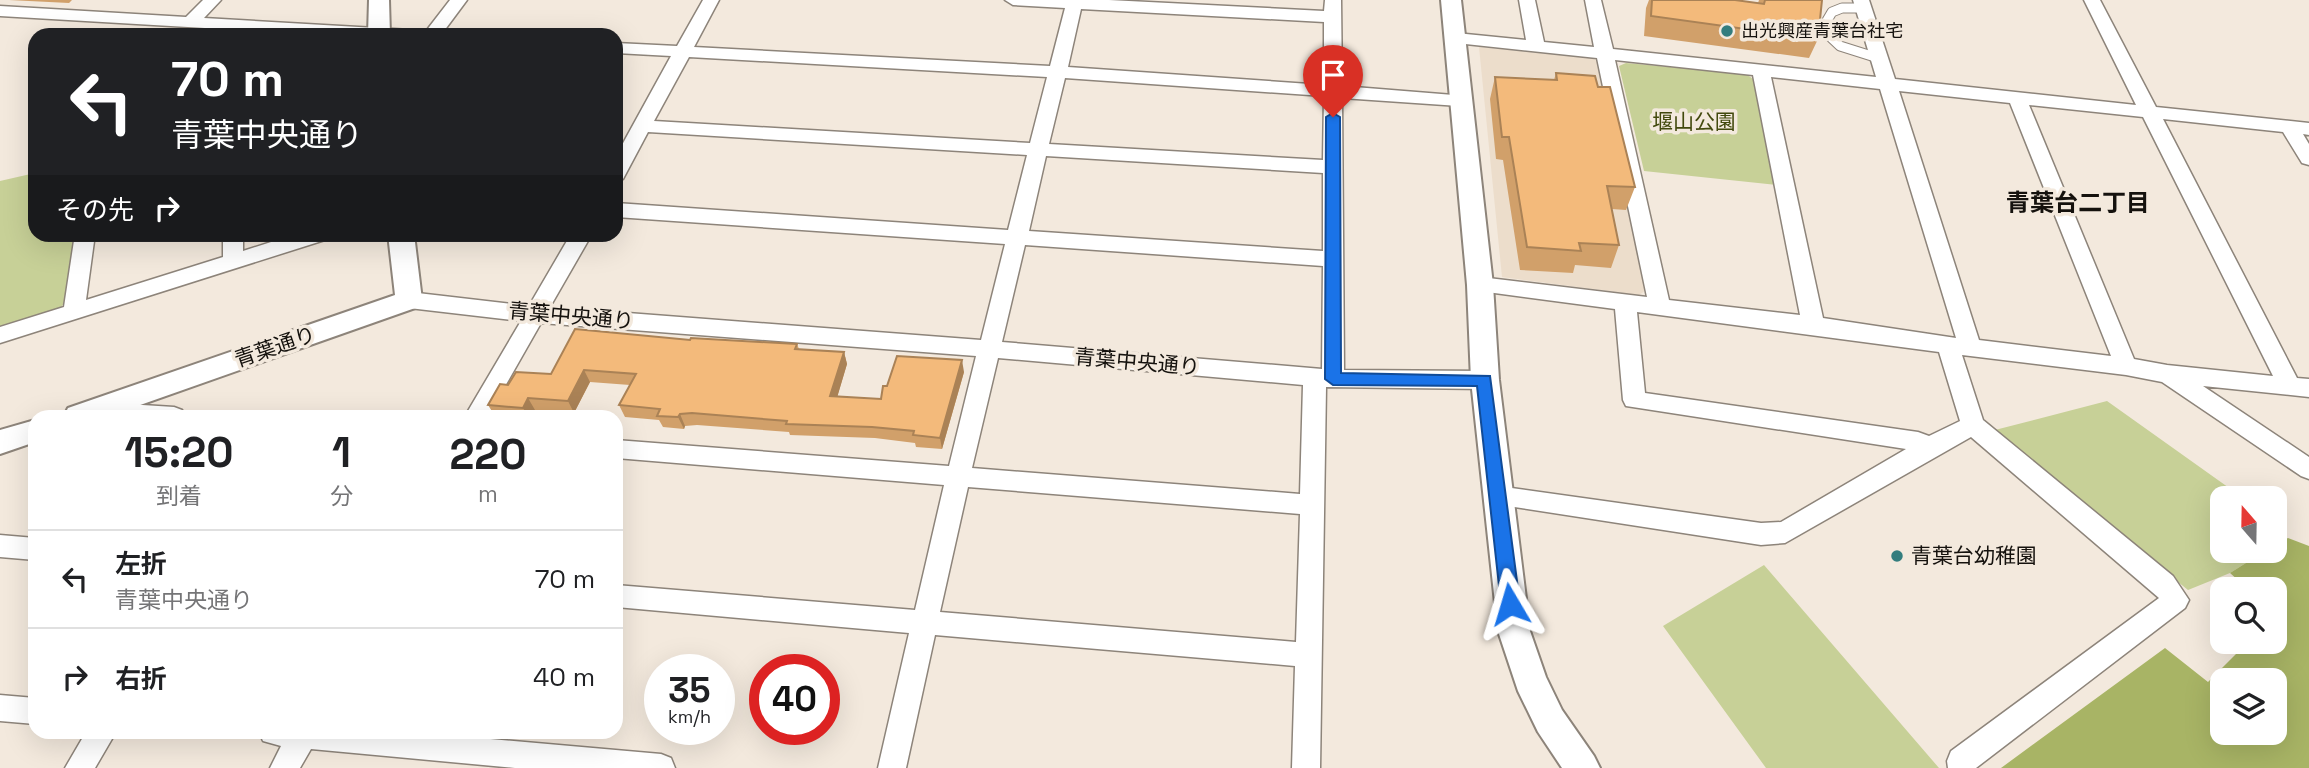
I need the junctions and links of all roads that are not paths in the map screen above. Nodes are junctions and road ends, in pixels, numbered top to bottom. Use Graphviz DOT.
graph roads {
  1 [pos="104,0"];
  2 [pos="212,0"];
  3 [pos="379,0"];
  4 [pos="460,0"];
  5 [pos="711,0"];
  6 [pos="1013,0"];
  7 [pos="1451,0"];
  8 [pos="1527,0"];
  9 [pos="1593,0"];
  10 [pos="2092,0"];
  11 [pos="1075,2"];
  12 [pos="1862,4"];
  13 [pos="1333,8"];
  14 [pos="0,11"];
  15 [pos="87,16"];
  16 [pos="190,22"];
  17 [pos="114,27"];
  18 [pos="222,28"];
  19 [pos="379,28"];
  20 [pos="438,28"];
  21 [pos="1456,38"];
  22 [pos="1536,47"];
  23 [pos="623,48"];
  24 [pos="682,52"];
  25 [pos="1605,54"];
  26 [pos="1878,58"];
  27 [pos="1761,71"];
  28 [pos="1058,72"];
  29 [pos="1886,84"];
  30 [pos="1333,92"];
  31 [pos="2017,98"];
  32 [pos="1459,100"];
  33 [pos="2150,112"];
  34 [pos="642,126"];
  35 [pos="2289,127"];
  36 [pos="2309,129"];
  37 [pos="1038,150"];
  38 [pos="2309,159"];
  39 [pos="623,161"];
  40 [pos="1333,167"];
  41 [pos="623,210"];
  42 [pos="1016,237"];
  43 [pos="84,242"];
  44 [pos="233,242"];
  45 [pos="296,242"];
  46 [pos="402,242"];
  47 [pos="577,242"];
  48 [pos="1333,259"];
  49 [pos="233,262"];
  50 [pos="1480,285"];
  51 [pos="409,300"];
  52 [pos="1625,303"];
  53 [pos="1659,305"];
  54 [pos="74,312"];
  55 [pos="533,314"];
  56 [pos="1814,324"];
  57 [pos="0,335"];
  58 [pos="1959,346"];
  59 [pos="991,349"];
  60 [pos="2126,366"];
  61 [pos="2167,374"];
  62 [pos="1324,379"];
  63 [pos="1485,380"];
  64 [pos="2300,387"];
  65 [pos="98,410"];
  66 [pos="478,410"];
  67 [pos="1973,425"];
  68 [pos="28,433"];
  69 [pos="0,442"];
  70 [pos="1928,447"];
  71 [pos="623,450"];
  72 [pos="2309,469"];
  73 [pos="958,477"];
  74 [pos="1497,496"];
  75 [pos="1312,505"];
  76 [pos="0,546"];
  77 [pos="28,548"];
  78 [pos="623,597"];
  79 [pos="926,620"];
  80 [pos="1309,655"];
  81 [pos="0,708"];
  82 [pos="28,710"];
  83 [pos="98,739"];
  84 [pos="301,739"];
  85 [pos="365,739"];
  86 [pos="79,768"];
  87 [pos="284,768"];
  88 [pos="661,768"];
  89 [pos="892,768"];
  90 [pos="1306,768"];
  91 [pos="1582,768"];
  92 [pos="1962,768"];
  1 -- 15 [label="street"];
  2 -- 16 [label="street"];
  3 -- 19 [label="street"];
  4 -- 20 [label="street"];
  5 -- 24 [label="street"];
  6 -- 11 [label="street"];
  7 -- 21 [label="street"];
  8 -- 22 [label="street"];
  9 -- 25 [label="street"];
  10 -- 33 [label="street"];
  11 -- 13 [label="street"];
  11 -- 28 [label="street"];
  12 -- 26 [label="street"];
  12 -- 26 [label="lane"];
  13 -- 30 [label="street"];
  14 -- 15 [label="street"];
  15 -- 17 [label="street"];
  16 -- 17 [label="street"];
  16 -- 18 [label="street"];
  21 -- 22 [label="street"];
  21 -- 32 [label="street"];
  22 -- 25 [label="street"];
  23 -- 24 [label="street"];
  24 -- 28 [label="street"];
  24 -- 34 [label="street"];
  25 -- 27 [label="street"];
  25 -- 53 [label="street"];
  26 -- 29 [label="street"];
  27 -- 29 [label="street"];
  27 -- 56 [label="street"];
  28 -- 30 [label="street"];
  28 -- 37 [label="street"];
  29 -- 31 [label="street"];
  29 -- 58 [label="street"];
  30 -- 32 [label="street"];
  30 -- 40 [label="street"];
  31 -- 33 [label="street"];
  31 -- 60 [label="street"];
  32 -- 50 [label="street"];
  33 -- 35 [label="street"];
  33 -- 64 [label="street"];
  34 -- 37 [label="street"];
  34 -- 39 [label="street"];
  35 -- 36 [label="street"];
  35 -- 38 [label="street"];
  37 -- 40 [label="street"];
  37 -- 42 [label="street"];
  40 -- 48 [label="street"];
  41 -- 42 [label="street"];
  42 -- 48 [label="street"];
  42 -- 59 [label="street"];
  43 -- 54 [label="street"];
  44 -- 49 [label="street"];
  45 -- 49 [label="street"];
  46 -- 51 [label="street"];
  47 -- 55 [label="street"];
  48 -- 62 [label="street"];
  49 -- 54 [label="street"];
  50 -- 52 [label="street"];
  50 -- 63 [label="street"];
  51 -- 55 [label="street, 青葉中央通り"];
  51 -- 65 [label="street, 青葉通り"];
  52 -- 53 [label="street"];
  52 -- 70 [label="street"];
  53 -- 56 [label="street"];
  54 -- 57 [label="street"];
  55 -- 59 [label="street, 青葉中央通り"];
  55 -- 66 [label="street"];
  56 -- 58 [label="street"];
  58 -- 60 [label="street"];
  58 -- 67 [label="street"];
  59 -- 62 [label="street, 青葉中央通り"];
  59 -- 73 [label="street"];
  60 -- 61 [label="street"];
  61 -- 64 [label="street"];
  61 -- 72 [label="street"];
  62 -- 63 [label="street, 青葉中央通り"];
  62 -- 75 [label="street"];
  63 -- 74 [label="street"];
  67 -- 70 [label="street"];
  67 -- 92 [label="street"];
  68 -- 69 [label="street"];
  70 -- 74 [label="street"];
  71 -- 73 [label="street"];
  73 -- 75 [label="street"];
  73 -- 79 [label="street"];
  74 -- 91 [label="street"];
  75 -- 80 [label="street"];
  76 -- 77 [label="street"];
  78 -- 79 [label="street"];
  79 -- 80 [label="street"];
  79 -- 89 [label="street"];
  80 -- 90 [label="street"];
  81 -- 82 [label="street"];
  83 -- 86 [label="street"];
  84 -- 87 [label="street"];
  85 -- 88 [label="street"];
}
